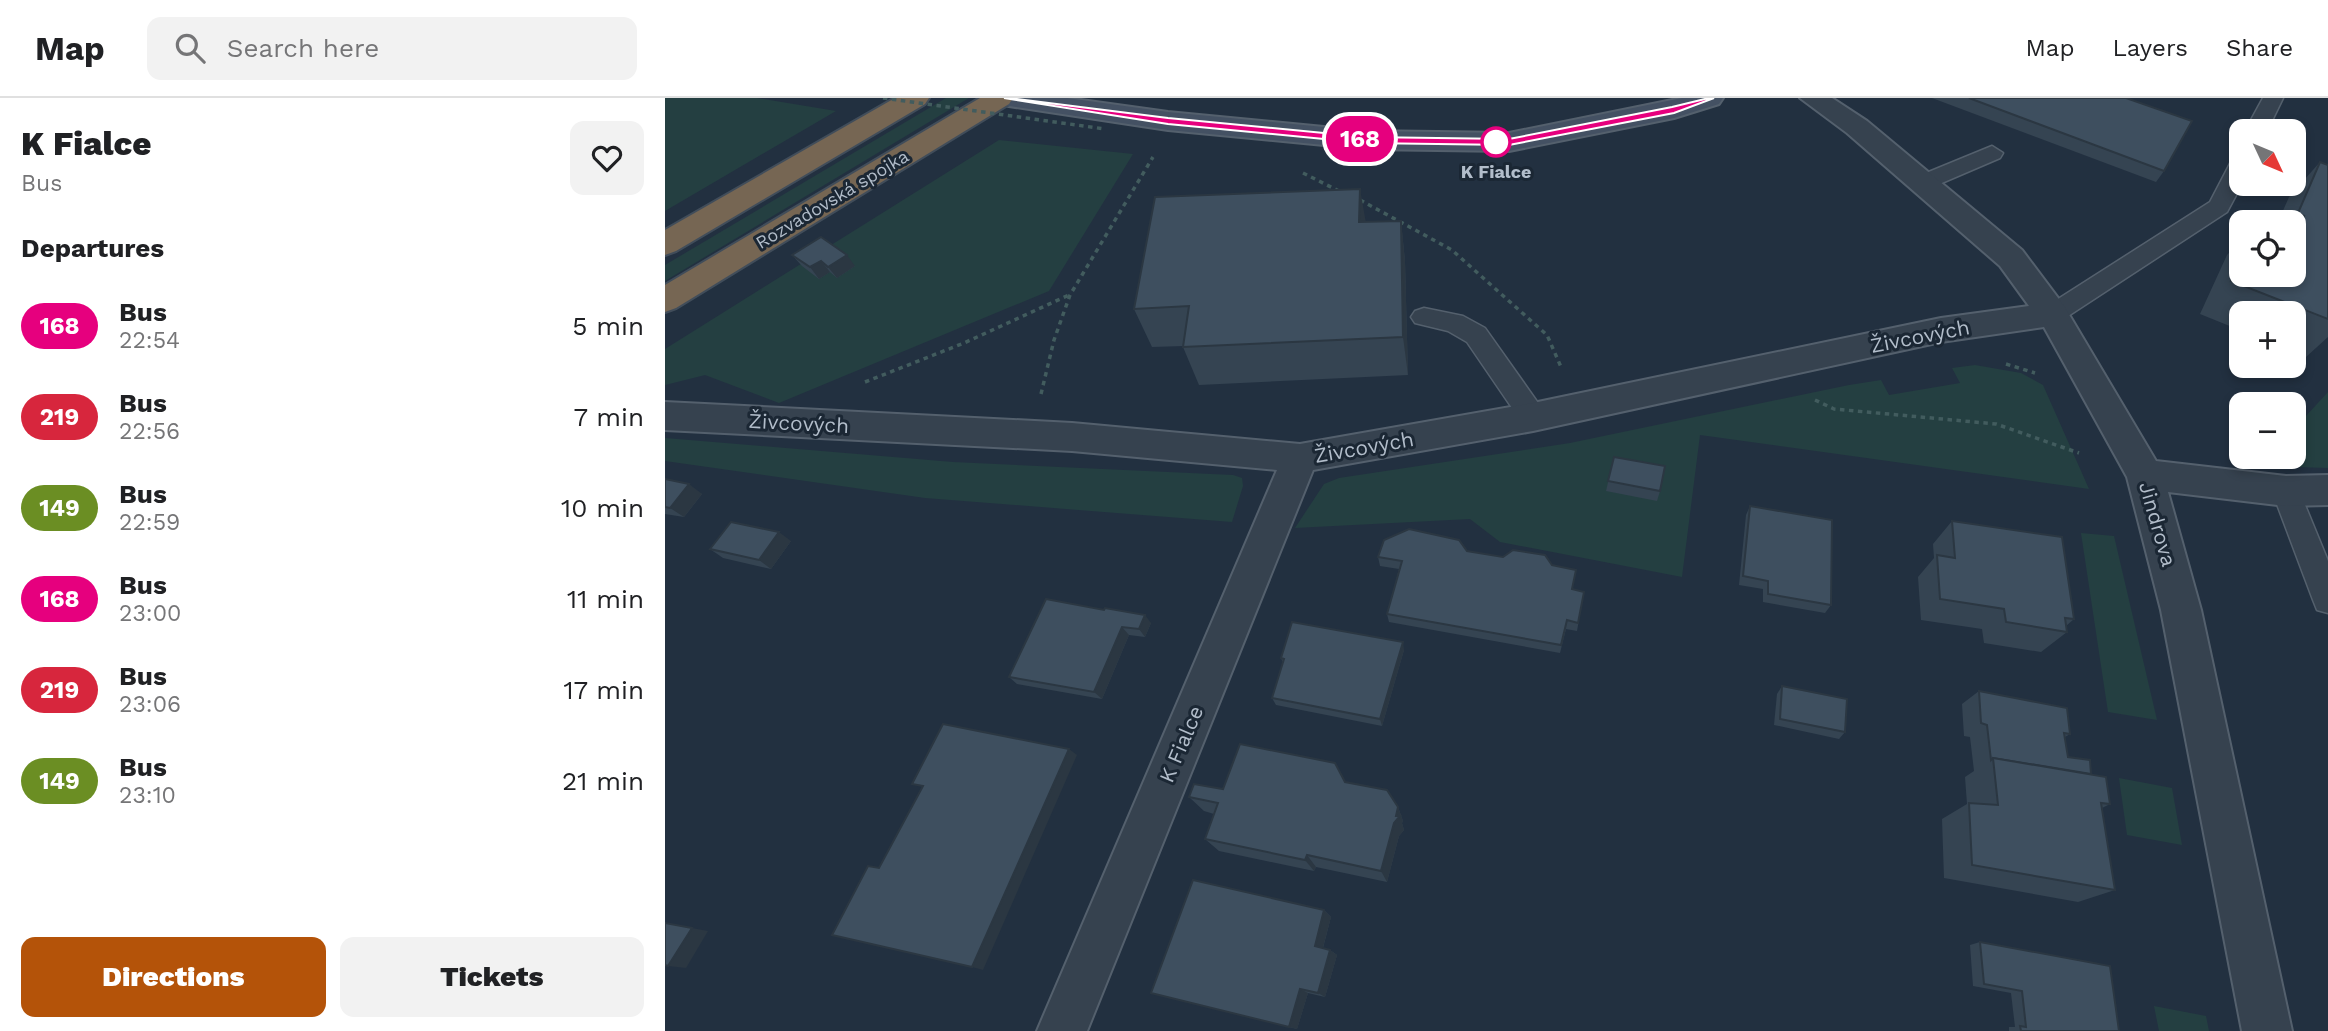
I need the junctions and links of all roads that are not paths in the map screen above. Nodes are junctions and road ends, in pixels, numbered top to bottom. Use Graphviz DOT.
graph roads {
  1 [pos="915,98"];
  2 [pos="999,98"];
  3 [pos="1009,98"];
  4 [pos="1709,98"];
  5 [pos="1814,98"];
  6 [pos="2273,98"];
  7 [pos="2262,119"];
  8 [pos="1992,153"];
  9 [pos="1922,183"];
  10 [pos="2229,187"];
  11 [pos="665,244"];
  12 [pos="665,300"];
  13 [pos="2053,314"];
  14 [pos="1424,317"];
  15 [pos="665,416"];
  16 [pos="1534,417"];
  17 [pos="1300,458"];
  18 [pos="2145,475"];
  19 [pos="2328,490"];
  20 [pos="2286,491"];
  21 [pos="2328,600"];
  22 [pos="1062,1031"];
  23 [pos="2267,1031"];
  1 -- 11 [label="highway"];
  2 -- 12 [label="highway, Rozvadovská spojka"];
  3 -- 4 [label="street"];
  5 -- 9 [label="street, Jindrova"];
  6 -- 7 [label="lane"];
  8 -- 9 [label="lane"];
  9 -- 13 [label="street, Jindrova"];
  10 -- 13 [label="lane"];
  13 -- 16 [label="street, Živcových"];
  13 -- 18 [label="street, Jindrova"];
  14 -- 16 [label="lane"];
  15 -- 17 [label="street, Živcových"];
  16 -- 17 [label="street, Živcových"];
  17 -- 22 [label="street, K Fialce"];
  18 -- 20 [label="street"];
  18 -- 23 [label="street, Jindrova"];
  19 -- 20 [label="street"];
  20 -- 21 [label="lane"];
}
